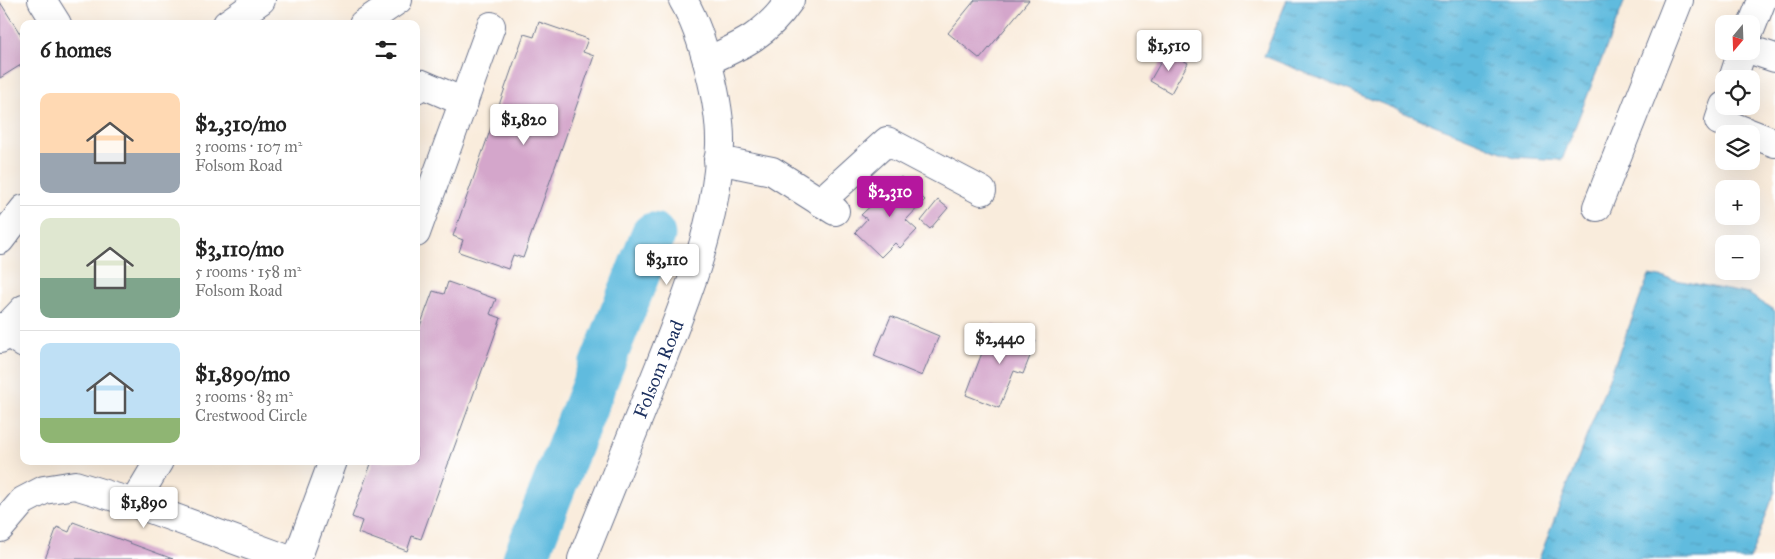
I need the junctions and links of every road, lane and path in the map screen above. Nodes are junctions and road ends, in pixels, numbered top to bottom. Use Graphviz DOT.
graph roads {
  1 [pos="42,0"];
  2 [pos="261,0"];
  3 [pos="398,0"];
  4 [pos="683,0"];
  5 [pos="790,0"];
  6 [pos="1679,0"];
  7 [pos="1762,0"];
  8 [pos="1756,15"];
  9 [pos="54,20"];
  10 [pos="233,20"];
  11 [pos="369,20"];
  12 [pos="491,26"];
  13 [pos="1760,53"];
  14 [pos="1775,58"];
  15 [pos="707,61"];
  16 [pos="420,85"];
  17 [pos="464,102"];
  18 [pos="1720,115"];
  19 [pos="1775,143"];
  20 [pos="718,160"];
  21 [pos="982,191"];
  22 [pos="1596,207"];
  23 [pos="20,214"];
  24 [pos="420,221"];
  25 [pos="0,240"];
  26 [pos="20,315"];
  27 [pos="7,335"];
  28 [pos="157,465"];
  29 [pos="332,465"];
  30 [pos="134,502"];
  31 [pos="0,528"];
  32 [pos="288,559"];
  33 [pos="297,559"];
  34 [pos="582,559"];
  1 -- 9 [label="street"];
  2 -- 10 [label="street"];
  3 -- 11 [label="street"];
  4 -- 15 [label="street, Folsom Road"];
  5 -- 15 [label="street"];
  6 -- 22 [label="street"];
  7 -- 8 [label="street"];
  12 -- 17 [label="street"];
  13 -- 14 [label="street"];
  15 -- 20 [label="street, Folsom Road"];
  16 -- 17 [label="street"];
  17 -- 24 [label="street"];
  18 -- 19 [label="street"];
  20 -- 21 [label="street"];
  20 -- 34 [label="street, Folsom Road"];
  23 -- 25 [label="street"];
  26 -- 27 [label="street"];
  28 -- 30 [label="street"];
  29 -- 33 [label="street"];
  30 -- 31 [label="street"];
  30 -- 32 [label="street"];
}
